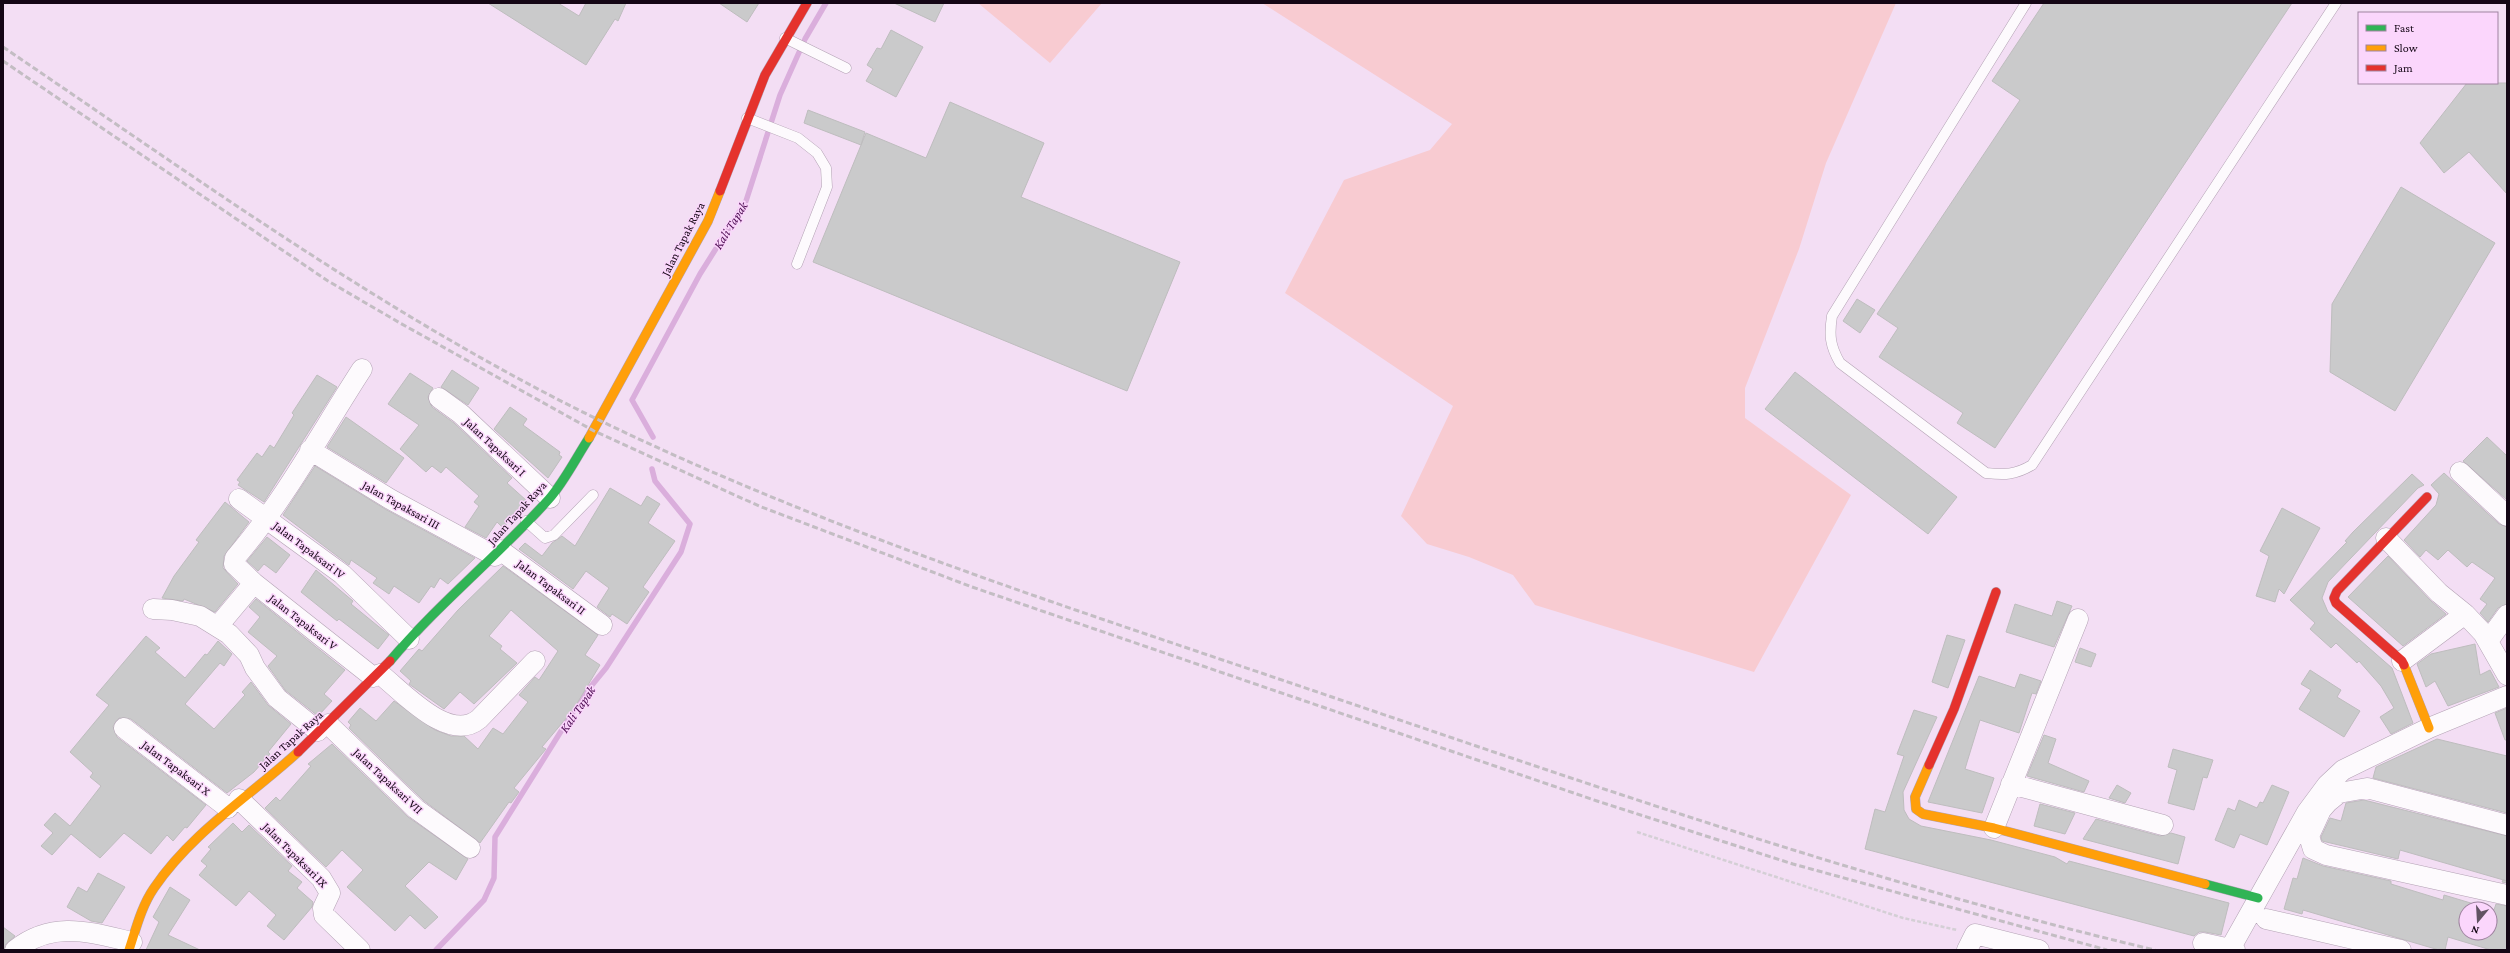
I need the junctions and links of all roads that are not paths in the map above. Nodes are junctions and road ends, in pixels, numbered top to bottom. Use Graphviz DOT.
graph roads {
  1 [pos="807,3"];
  2 [pos="2026,3"];
  3 [pos="2336,3"];
  4 [pos="789,40"];
  5 [pos="846,68"];
  6 [pos="751,120"];
  7 [pos="797,264"];
  8 [pos="362,369"];
  9 [pos="439,398"];
  10 [pos="310,450"];
  11 [pos="2460,472"];
  12 [pos="593,495"];
  13 [pos="2427,497"];
  14 [pos="550,498"];
  15 [pos="240,499"];
  16 [pos="2507,516"];
  17 [pos="267,518"];
  18 [pos="526,521"];
  19 [pos="2386,538"];
  20 [pos="497,553"];
  21 [pos="254,583"];
  22 [pos="1996,592"];
  23 [pos="153,609"];
  24 [pos="2465,614"];
  25 [pos="2507,616"];
  26 [pos="2078,619"];
  27 [pos="602,625"];
  28 [pos="218,626"];
  29 [pos="409,639"];
  30 [pos="2488,642"];
  31 [pos="535,661"];
  32 [pos="2402,661"];
  33 [pos="377,675"];
  34 [pos="2507,675"];
  35 [pos="2507,696"];
  36 [pos="124,728"];
  37 [pos="323,728"];
  38 [pos="2429,728"];
  39 [pos="2011,784"];
  40 [pos="233,804"];
  41 [pos="2163,825"];
  42 [pos="2507,825"];
  43 [pos="1994,828"];
  44 [pos="470,848"];
  45 [pos="2507,895"];
  46 [pos="2258,898"];
  47 [pos="2266,919"];
  48 [pos="1971,942"];
  49 [pos="2203,943"];
  50 [pos="130,946"];
  51 [pos="2232,949"];
  52 [pos="15,950"];
  53 [pos="360,950"];
  54 [pos="2039,950"];
  55 [pos="2401,950"];
  1 -- 4 [label="street, Jalan Tapak Raya"];
  2 -- 3 [label="lane"];
  4 -- 5 [label="lane"];
  4 -- 6 [label="street, Jalan Tapak Raya"];
  6 -- 7 [label="lane"];
  6 -- 14 [label="street, Jalan Tapak Raya"];
  8 -- 10 [label="street"];
  9 -- 14 [label="street, Jalan Tapaksari I"];
  10 -- 17 [label="street"];
  10 -- 20 [label="street, Jalan Tapaksari III"];
  11 -- 16 [label="street"];
  12 -- 18 [label="lane"];
  13 -- 19 [label="street"];
  14 -- 18 [label="street, Jalan Tapak Raya"];
  15 -- 17 [label="street, Jalan Tapaksari IV"];
  17 -- 21 [label="street, Jalan Tapaksari V"];
  17 -- 29 [label="street, Jalan Tapaksari IV"];
  18 -- 20 [label="street, Jalan Tapak Raya"];
  19 -- 24 [label="street"];
  19 -- 32 [label="street"];
  20 -- 27 [label="street, Jalan Tapaksari II"];
  20 -- 29 [label="street, Jalan Tapak Raya"];
  21 -- 28 [label="street"];
  21 -- 33 [label="street, Jalan Tapaksari V"];
  22 -- 43 [label="street"];
  23 -- 28 [label="street, Jalan Tapaksari VII"];
  24 -- 30 [label="street"];
  24 -- 32 [label="street"];
  25 -- 30 [label="street"];
  26 -- 39 [label="street"];
  28 -- 37 [label="street, Jalan Tapaksari VII"];
  29 -- 33 [label="street, Jalan Tapak Raya"];
  30 -- 34 [label="street"];
  31 -- 33 [label="street, Jalan Tapaksari V"];
  32 -- 38 [label="street"];
  33 -- 37 [label="street, Jalan Tapak Raya"];
  35 -- 38 [label="street"];
  36 -- 40 [label="street, Jalan Tapaksari X"];
  37 -- 40 [label="street, Jalan Tapak Raya"];
  37 -- 44 [label="street, Jalan Tapaksari VII"];
  38 -- 46 [label="street"];
  39 -- 41 [label="street"];
  39 -- 43 [label="street"];
  40 -- 50 [label="street, Jalan Tapak Raya"];
  40 -- 53 [label="street, Jalan Tapaksari IX"];
  42 -- 45 [label="street"];
  43 -- 46 [label="street"];
  46 -- 51 [label="street"];
  47 -- 55 [label="street"];
  48 -- 54 [label="street"];
  49 -- 51 [label="street"];
  50 -- 52 [label="street"];
}
